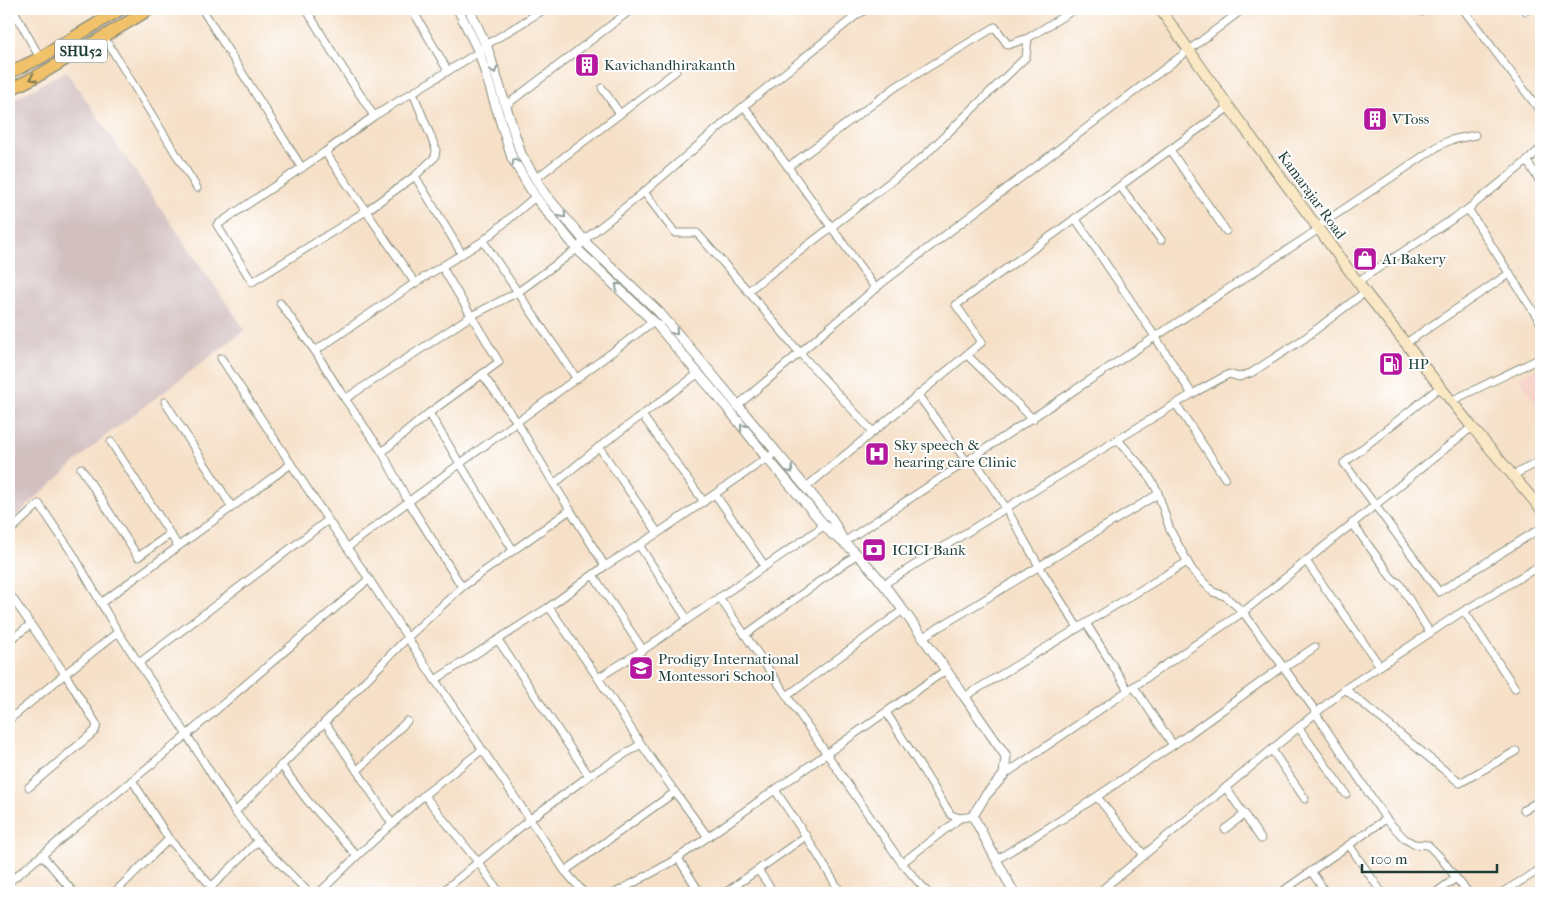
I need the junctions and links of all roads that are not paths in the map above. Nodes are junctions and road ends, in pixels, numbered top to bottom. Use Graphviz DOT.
graph roads {
  1 [pos="13,9"];
  2 [pos="121,9"];
  3 [pos="150,9"];
  4 [pos="202,9"];
  5 [pos="306,9"];
  6 [pos="412,9"];
  7 [pos="458,9"];
  8 [pos="469,9"];
  9 [pos="545,9"];
  10 [pos="632,9"];
  11 [pos="868,9"];
  12 [pos="1075,9"];
  13 [pos="1160,9"];
  14 [pos="1243,9"];
  15 [pos="1463,9"];
  16 [pos="104,37"];
  17 [pos="1028,38"];
  18 [pos="486,44"];
  19 [pos="1190,49"];
  20 [pos="479,52"];
  21 [pos="40,58"];
  22 [pos="448,71"];
  23 [pos="676,71"];
  24 [pos="9,73"];
  25 [pos="602,88"];
  26 [pos="9,90"];
  27 [pos="413,92"];
  28 [pos="506,106"];
  29 [pos="744,106"];
  30 [pos="1230,107"];
  31 [pos="1541,112"];
  32 [pos="620,114"];
  33 [pos="374,116"];
  34 [pos="1475,135"];
  35 [pos="1541,148"];
  36 [pos="1170,150"];
  37 [pos="325,152"];
  38 [pos="1527,161"];
  39 [pos="788,167"];
  40 [pos="302,168"];
  41 [pos="415,176"];
  42 [pos="535,179"];
  43 [pos="1541,182"];
  44 [pos="1120,186"];
  45 [pos="197,188"];
  46 [pos="644,192"];
  47 [pos="535,197"];
  48 [pos="1468,209"];
  49 [pos="366,211"];
  50 [pos="1075,218"];
  51 [pos="832,228"];
  52 [pos="1318,228"];
  53 [pos="1226,231"];
  54 [pos="584,240"];
  55 [pos="1162,240"];
  56 [pos="483,241"];
  57 [pos="577,249"];
  58 [pos="462,254"];
  59 [pos="442,267"];
  60 [pos="1510,273"];
  61 [pos="1357,282"];
  62 [pos="415,283"];
  63 [pos="876,289"];
  64 [pos="748,291"];
  65 [pos="518,292"];
  66 [pos="1365,292"];
  67 [pos="280,304"];
  68 [pos="471,316"];
  69 [pos="654,321"];
  70 [pos="1541,323"];
  71 [pos="1156,338"];
  72 [pos="1406,343"];
  73 [pos="315,350"];
  74 [pos="799,352"];
  75 [pos="967,355"];
  76 [pos="221,358"];
  77 [pos="1541,358"];
  78 [pos="699,373"];
  79 [pos="482,374"];
  80 [pos="577,379"];
  81 [pos="1440,387"];
  82 [pos="1192,394"];
  83 [pos="918,395"];
  84 [pos="345,400"];
  85 [pos="1451,401"];
  86 [pos="165,402"];
  87 [pos="1176,404"];
  88 [pos="738,405"];
  89 [pos="429,413"];
  90 [pos="642,415"];
  91 [pos="1033,419"];
  92 [pos="517,422"];
  93 [pos="1472,427"];
  94 [pos="872,432"];
  95 [pos="1118,440"];
  96 [pos="111,442"];
  97 [pos="599,447"];
  98 [pos="382,452"];
  99 [pos="776,452"];
  100 [pos="767,458"];
  101 [pos="970,460"];
  102 [pos="1541,461"];
  103 [pos="460,463"];
  104 [pos="291,464"];
  105 [pos="82,468"];
  106 [pos="1513,476"];
  107 [pos="1225,478"];
  108 [pos="554,484"];
  109 [pos="805,488"];
  110 [pos="715,494"];
  111 [pos="1158,494"];
  112 [pos="408,501"];
  113 [pos="704,502"];
  114 [pos="1375,505"];
  115 [pos="232,507"];
  116 [pos="1006,508"];
  117 [pos="1541,509"];
  118 [pos="570,510"];
  119 [pos="328,520"];
  120 [pos="1352,523"];
  121 [pos="824,525"];
  122 [pos="1541,528"];
  123 [pos="9,532"];
  124 [pos="658,533"];
  125 [pos="170,534"];
  126 [pos="844,542"];
  127 [pos="639,545"];
  128 [pos="178,546"];
  129 [pos="348,547"];
  130 [pos="513,550"];
  131 [pos="856,555"];
  132 [pos="1306,561"];
  133 [pos="1187,562"];
  134 [pos="1541,565"];
  135 [pos="605,566"];
  136 [pos="764,566"];
  137 [pos="1039,566"];
  138 [pos="593,575"];
  139 [pos="370,580"];
  140 [pos="884,584"];
  141 [pos="462,587"];
  142 [pos="9,593"];
  143 [pos="719,598"];
  144 [pos="101,602"];
  145 [pos="549,607"];
  146 [pos="903,610"];
  147 [pos="1464,611"];
  148 [pos="1243,612"];
  149 [pos="687,619"];
  150 [pos="1086,623"];
  151 [pos="30,625"];
  152 [pos="1078,628"];
  153 [pos="118,632"];
  154 [pos="1430,633"];
  155 [pos="745,635"];
  156 [pos="922,637"];
  157 [pos="407,638"];
  158 [pos="498,640"];
  159 [pos="9,641"];
  160 [pos="1315,647"];
  161 [pos="644,650"];
  162 [pos="139,663"];
  163 [pos="1380,666"];
  164 [pos="1284,667"];
  165 [pos="946,670"];
  166 [pos="65,674"];
  167 [pos="598,678"];
  168 [pos="435,680"];
  169 [pos="1514,688"];
  170 [pos="1131,689"];
  171 [pos="1345,689"];
  172 [pos="786,696"];
  173 [pos="964,697"];
  174 [pos="886,712"];
  175 [pos="1317,713"];
  176 [pos="10,720"];
  177 [pos="325,722"];
  178 [pos="407,722"];
  179 [pos="1299,728"];
  180 [pos="187,735"];
  181 [pos="641,744"];
  182 [pos="1173,745"];
  183 [pos="482,750"];
  184 [pos="1272,750"];
  185 [pos="1516,751"];
  186 [pos="827,754"];
  187 [pos="281,765"];
  188 [pos="357,771"];
  189 [pos="1004,775"];
  190 [pos="589,776"];
  191 [pos="132,780"];
  192 [pos="29,787"];
  193 [pos="1226,788"];
  194 [pos="774,790"];
  195 [pos="675,792"];
  196 [pos="1346,794"];
  197 [pos="424,795"];
  198 [pos="1097,797"];
  199 [pos="1305,799"];
  200 [pos="1541,800"];
  201 [pos="1524,810"];
  202 [pos="235,812"];
  203 [pos="1244,814"];
  204 [pos="972,816"];
  205 [pos="960,818"];
  206 [pos="530,819"];
  207 [pos="1386,819"];
  208 [pos="392,824"];
  209 [pos="1225,829"];
  210 [pos="806,836"];
  211 [pos="708,837"];
  212 [pos="169,839"];
  213 [pos="1262,839"];
  214 [pos="258,841"];
  215 [pos="1349,845"];
  216 [pos="42,855"];
  217 [pos="1144,855"];
  218 [pos="357,856"];
  219 [pos="678,858"];
  220 [pos="996,860"];
  221 [pos="478,862"];
  222 [pos="902,863"];
  223 [pos="1541,869"];
  224 [pos="758,870"];
  225 [pos="1311,871"];
  226 [pos="565,872"];
  227 [pos="1456,878"];
  228 [pos="9,882"];
  229 [pos="212,887"];
  230 [pos="74,893"];
  231 [pos="114,893"];
  232 [pos="205,893"];
  233 [pos="309,893"];
  234 [pos="319,893"];
  235 [pos="441,893"];
  236 [pos="500,893"];
  237 [pos="584,893"];
  238 [pos="615,893"];
  239 [pos="700,893"];
  240 [pos="725,893"];
  241 [pos="774,893"];
  242 [pos="841,893"];
  243 [pos="928,893"];
  244 [pos="1014,893"];
  245 [pos="1098,893"];
  246 [pos="1280,893"];
  247 [pos="1326,893"];
  248 [pos="1382,893"];
  249 [pos="1436,893"];
  250 [pos="1469,893"];
  251 [pos="1502,893"];
  1 -- 21 [label="street"];
  2 -- 21 [label="main road, SHU52"];
  3 -- 16 [label="main road, SHU52"];
  4 -- 40 [label="street"];
  5 -- 33 [label="street"];
  6 -- 22 [label="street"];
  7 -- 20 [label="street"];
  8 -- 18 [label="street"];
  9 -- 18 [label="street"];
  10 -- 28 [label="street"];
  11 -- 29 [label="street"];
  12 -- 17 [label="street"];
  13 -- 19 [label="main road, Kamarajar Road"];
  14 -- 19 [label="street"];
  15 -- 31 [label="street"];
  16 -- 26 [label="main road, SHU52, one-way"];
  16 -- 45 [label="street"];
  17 -- 39 [label="street"];
  17 -- 51 [label="street"];
  18 -- 20 [label="street"];
  18 -- 28 [label="street, one-way"];
  19 -- 30 [label="main road, Kamarajar Road"];
  19 -- 63 [label="street"];
  20 -- 22 [label="street"];
  47 -- 20 [label="street, one-way"];
  21 -- 24 [label="main road, SHU52"];
  22 -- 27 [label="street"];
  23 -- 32 [label="street"];
  25 -- 32 [label="street"];
  27 -- 33 [label="street"];
  27 -- 41 [label="street"];
  28 -- 42 [label="street"];
  29 -- 39 [label="street"];
  29 -- 46 [label="street"];
  30 -- 36 [label="street"];
  30 -- 52 [label="main road, Kamarajar Road"];
  32 -- 42 [label="street"];
  33 -- 37 [label="street"];
  34 -- 52 [label="street"];
  35 -- 38 [label="street"];
  36 -- 44 [label="street"];
  36 -- 53 [label="street"];
  37 -- 40 [label="street"];
  37 -- 49 [label="street"];
  38 -- 43 [label="street"];
  38 -- 48 [label="street"];
  39 -- 51 [label="street"];
  40 -- 49 [label="street"];
  41 -- 49 [label="street"];
  41 -- 58 [label="street"];
  42 -- 54 [label="street, one-way"];
  44 -- 50 [label="street"];
  44 -- 55 [label="street"];
  46 -- 54 [label="street"];
  46 -- 64 [label="street"];
  47 -- 56 [label="street"];
  47 -- 57 [label="street"];
  48 -- 60 [label="street"];
  48 -- 61 [label="street"];
  49 -- 62 [label="street"];
  50 -- 71 [label="street"];
  50 -- 75 [label="street"];
  51 -- 63 [label="street"];
  51 -- 64 [label="street"];
  52 -- 61 [label="main road, Kamarajar Road"];
  52 -- 71 [label="street"];
  54 -- 57 [label="street"];
  54 -- 88 [label="street, one-way"];
  56 -- 58 [label="street"];
  56 -- 65 [label="street"];
  57 -- 65 [label="street"];
  69 -- 57 [label="street, one-way"];
  58 -- 59 [label="street"];
  59 -- 62 [label="street"];
  59 -- 68 [label="street"];
  60 -- 70 [label="street"];
  60 -- 72 [label="street"];
  61 -- 66 [label="main road, Kamarajar Road"];
  62 -- 73 [label="street"];
  63 -- 74 [label="street"];
  64 -- 74 [label="street"];
  65 -- 68 [label="street"];
  65 -- 80 [label="street"];
  66 -- 72 [label="main road, Kamarajar Road"];
  66 -- 82 [label="street"];
  67 -- 73 [label="street"];
  68 -- 79 [label="street"];
  68 -- 84 [label="street"];
  69 -- 78 [label="street"];
  69 -- 80 [label="street"];
  71 -- 82 [label="street"];
  71 -- 91 [label="street"];
  72 -- 81 [label="main road, Kamarajar Road"];
  73 -- 84 [label="street"];
  74 -- 88 [label="street"];
  74 -- 94 [label="street"];
  75 -- 83 [label="street"];
  75 -- 91 [label="street"];
  76 -- 104 [label="street"];
  77 -- 85 [label="street"];
  78 -- 90 [label="street"];
  100 -- 78 [label="street, one-way"];
  79 -- 89 [label="street"];
  79 -- 92 [label="street"];
  80 -- 92 [label="street"];
  81 -- 85 [label="main road, Kamarajar Road"];
  81 -- 114 [label="street"];
  82 -- 87 [label="street"];
  83 -- 94 [label="street"];
  83 -- 101 [label="street"];
  84 -- 98 [label="street"];
  85 -- 93 [label="main road, Kamarajar Road"];
  86 -- 115 [label="street"];
  87 -- 95 [label="street"];
  87 -- 107 [label="street"];
  88 -- 99 [label="street"];
  89 -- 98 [label="street"];
  89 -- 103 [label="street"];
  90 -- 97 [label="street"];
  90 -- 113 [label="street"];
  91 -- 101 [label="street"];
  92 -- 103 [label="street"];
  92 -- 108 [label="street"];
  93 -- 106 [label="main road, Kamarajar Road"];
  93 -- 114 [label="street"];
  94 -- 109 [label="street"];
  95 -- 111 [label="street"];
  95 -- 116 [label="street"];
  96 -- 125 [label="street"];
  97 -- 108 [label="street"];
  97 -- 124 [label="street"];
  98 -- 112 [label="street"];
  99 -- 100 [label="street"];
  99 -- 109 [label="street, one-way"];
  100 -- 110 [label="street"];
  100 -- 121 [label="street"];
  101 -- 116 [label="street"];
  101 -- 126 [label="street"];
  102 -- 106 [label="street"];
  103 -- 112 [label="street"];
  103 -- 130 [label="street"];
  104 -- 115 [label="street"];
  104 -- 119 [label="street"];
  105 -- 125 [label="street"];
  106 -- 117 [label="main road, Kamarajar Road"];
  108 -- 118 [label="street"];
  109 -- 126 [label="street"];
  110 -- 113 [label="street"];
  110 -- 136 [label="street"];
  111 -- 133 [label="street"];
  111 -- 137 [label="street"];
  112 -- 129 [label="street"];
  112 -- 141 [label="street"];
  113 -- 124 [label="street"];
  114 -- 120 [label="street"];
  114 -- 122 [label="street"];
  115 -- 128 [label="street"];
  116 -- 137 [label="street"];
  116 -- 140 [label="street"];
  118 -- 130 [label="street"];
  118 -- 135 [label="street"];
  119 -- 129 [label="street"];
  119 -- 162 [label="street"];
  120 -- 132 [label="street"];
  120 -- 154 [label="street"];
  121 -- 126 [label="street"];
  121 -- 136 [label="street"];
  123 -- 144 [label="street"];
  124 -- 127 [label="street"];
  125 -- 128 [label="street"];
  126 -- 131 [label="street"];
  127 -- 135 [label="street"];
  127 -- 149 [label="street"];
  128 -- 144 [label="street"];
  129 -- 139 [label="street"];
  130 -- 141 [label="street"];
  131 -- 140 [label="street"];
  131 -- 155 [label="street"];
  132 -- 148 [label="street"];
  132 -- 163 [label="street"];
  133 -- 148 [label="street"];
  133 -- 150 [label="street"];
  134 -- 147 [label="street"];
  135 -- 138 [label="street"];
  136 -- 143 [label="street"];
  137 -- 152 [label="street"];
  137 -- 156 [label="street"];
  138 -- 145 [label="street"];
  138 -- 161 [label="street"];
  139 -- 157 [label="street"];
  139 -- 180 [label="street"];
  140 -- 146 [label="street"];
  141 -- 157 [label="street"];
  142 -- 151 [label="street"];
  143 -- 149 [label="street"];
  143 -- 155 [label="street"];
  144 -- 153 [label="street"];
  145 -- 158 [label="street"];
  145 -- 167 [label="street"];
  146 -- 156 [label="street"];
  146 -- 172 [label="street"];
  147 -- 154 [label="street"];
  147 -- 169 [label="street"];
  148 -- 164 [label="street"];
  148 -- 170 [label="street"];
  149 -- 161 [label="street"];
  150 -- 152 [label="street"];
  150 -- 170 [label="street"];
  151 -- 159 [label="street"];
  151 -- 166 [label="street"];
  152 -- 173 [label="street"];
  153 -- 162 [label="street"];
  153 -- 166 [label="street"];
  154 -- 163 [label="street"];
  155 -- 172 [label="street"];
  156 -- 165 [label="street"];
  157 -- 168 [label="street"];
  157 -- 177 [label="street"];
  158 -- 168 [label="street"];
  158 -- 190 [label="street"];
  160 -- 164 [label="street"];
  161 -- 167 [label="street"];
  162 -- 180 [label="street"];
  163 -- 171 [label="street"];
  164 -- 175 [label="street"];
  164 -- 182 [label="street"];
  165 -- 173 [label="street"];
  165 -- 174 [label="street"];
  166 -- 176 [label="street"];
  166 -- 192 [label="street"];
  167 -- 181 [label="street"];
  168 -- 183 [label="street"];
  170 -- 182 [label="street"];
  170 -- 189 [label="street"];
  171 -- 175 [label="street"];
  171 -- 185 [label="street"];
  172 -- 186 [label="street"];
  173 -- 189 [label="street"];
  174 -- 186 [label="street"];
  174 -- 205 [label="street"];
  175 -- 179 [label="street"];
  175 -- 207 [label="street"];
  177 -- 187 [label="street"];
  177 -- 188 [label="street"];
  178 -- 188 [label="street"];
  179 -- 184 [label="street"];
  179 -- 196 [label="street"];
  180 -- 191 [label="street"];
  180 -- 202 [label="street"];
  181 -- 190 [label="street"];
  181 -- 195 [label="street"];
  182 -- 198 [label="street"];
  183 -- 197 [label="street"];
  183 -- 206 [label="street"];
  184 -- 193 [label="street"];
  184 -- 199 [label="street"];
  186 -- 194 [label="street"];
  186 -- 222 [label="street"];
  187 -- 202 [label="street"];
  187 -- 218 [label="street"];
  188 -- 208 [label="street"];
  189 -- 204 [label="street"];
  190 -- 206 [label="street"];
  191 -- 212 [label="street"];
  191 -- 216 [label="street"];
  193 -- 203 [label="street"];
  193 -- 217 [label="street"];
  194 -- 210 [label="street"];
  194 -- 211 [label="street"];
  195 -- 211 [label="street"];
  195 -- 226 [label="street"];
  197 -- 208 [label="street"];
  197 -- 221 [label="street"];
  198 -- 217 [label="street"];
  198 -- 220 [label="street"];
  200 -- 201 [label="street"];
  202 -- 214 [label="street"];
  203 -- 209 [label="street"];
  203 -- 213 [label="street"];
  204 -- 205 [label="street"];
  204 -- 220 [label="street"];
  205 -- 222 [label="street"];
  206 -- 221 [label="street"];
  206 -- 226 [label="street"];
  207 -- 215 [label="street"];
  207 -- 227 [label="street"];
  208 -- 218 [label="street"];
  210 -- 224 [label="street"];
  210 -- 242 [label="street"];
  211 -- 219 [label="street"];
  212 -- 229 [label="street"];
  212 -- 231 [label="street"];
  214 -- 229 [label="street"];
  214 -- 233 [label="street"];
  215 -- 225 [label="street"];
  215 -- 248 [label="street"];
  216 -- 228 [label="street"];
  216 -- 230 [label="street"];
  217 -- 245 [label="street"];
  218 -- 234 [label="street"];
  219 -- 238 [label="street"];
  219 -- 239 [label="street"];
  220 -- 244 [label="street"];
  221 -- 235 [label="street"];
  221 -- 236 [label="street"];
  222 -- 243 [label="street"];
  223 -- 251 [label="street"];
  224 -- 240 [label="street"];
  224 -- 241 [label="street"];
  225 -- 246 [label="street"];
  225 -- 247 [label="street"];
  226 -- 237 [label="street"];
  227 -- 249 [label="street"];
  227 -- 250 [label="street"];
  229 -- 232 [label="street"];
}
